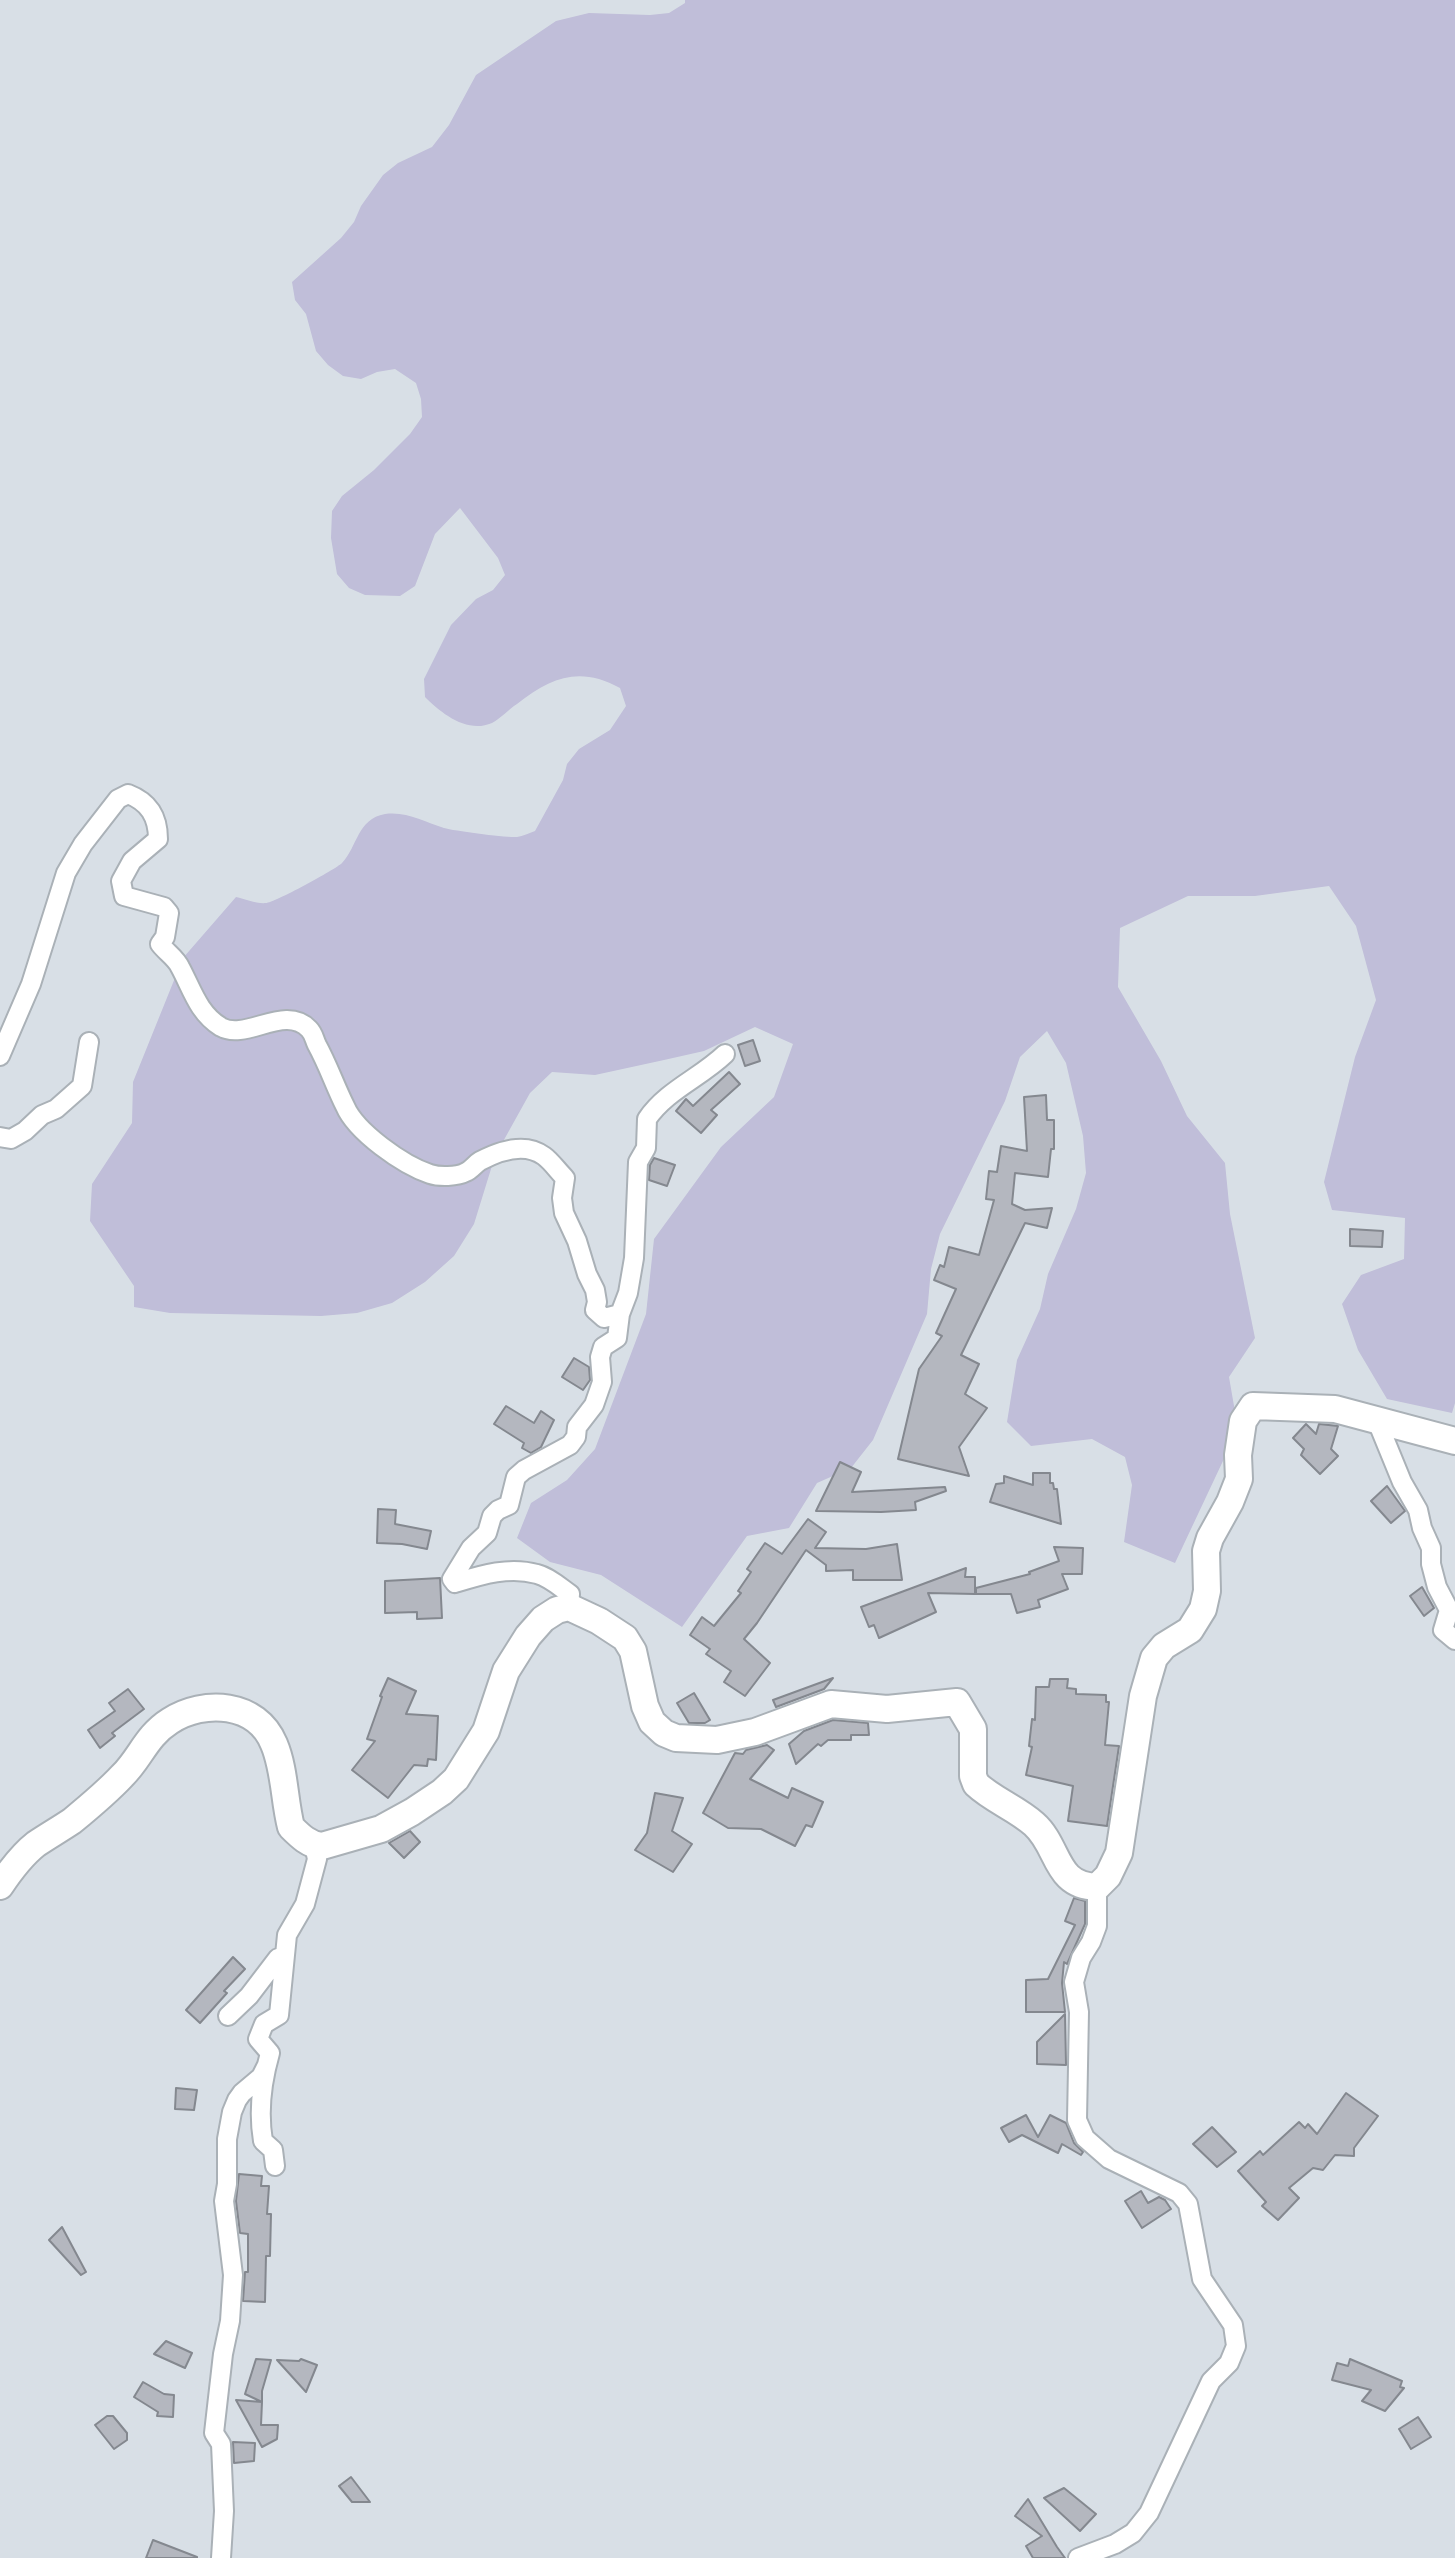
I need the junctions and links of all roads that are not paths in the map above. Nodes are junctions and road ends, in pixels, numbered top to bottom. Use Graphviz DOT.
graph roads {
  1 [pos="89,1042"];
  2 [pos="725,1054"];
  3 [pos="0,1056"];
  4 [pos="0,1137"];
  5 [pos="620,1314"];
  6 [pos="1377,1421"];
  7 [pos="1455,1441"];
  8 [pos="569,1607"];
  9 [pos="1455,1640"];
  10 [pos="314,1845"];
  11 [pos="0,1886"];
  12 [pos="1097,1887"];
  13 [pos="284,1957"];
  14 [pos="228,2016"];
  15 [pos="267,2065"];
  16 [pos="275,2166"];
  17 [pos="221,2558"];
  18 [pos="1078,2558"];
  1 -- 4 [label="street"];
  2 -- 5 [label="street"];
  3 -- 5 [label="street"];
  5 -- 8 [label="street"];
  6 -- 7 [label="street"];
  6 -- 9 [label="street"];
  6 -- 12 [label="street"];
  8 -- 10 [label="street"];
  8 -- 12 [label="street"];
  10 -- 11 [label="street"];
  10 -- 13 [label="street"];
  12 -- 18 [label="street"];
  13 -- 14 [label="street"];
  13 -- 15 [label="street"];
  15 -- 16 [label="street"];
  15 -- 17 [label="street"];
}
